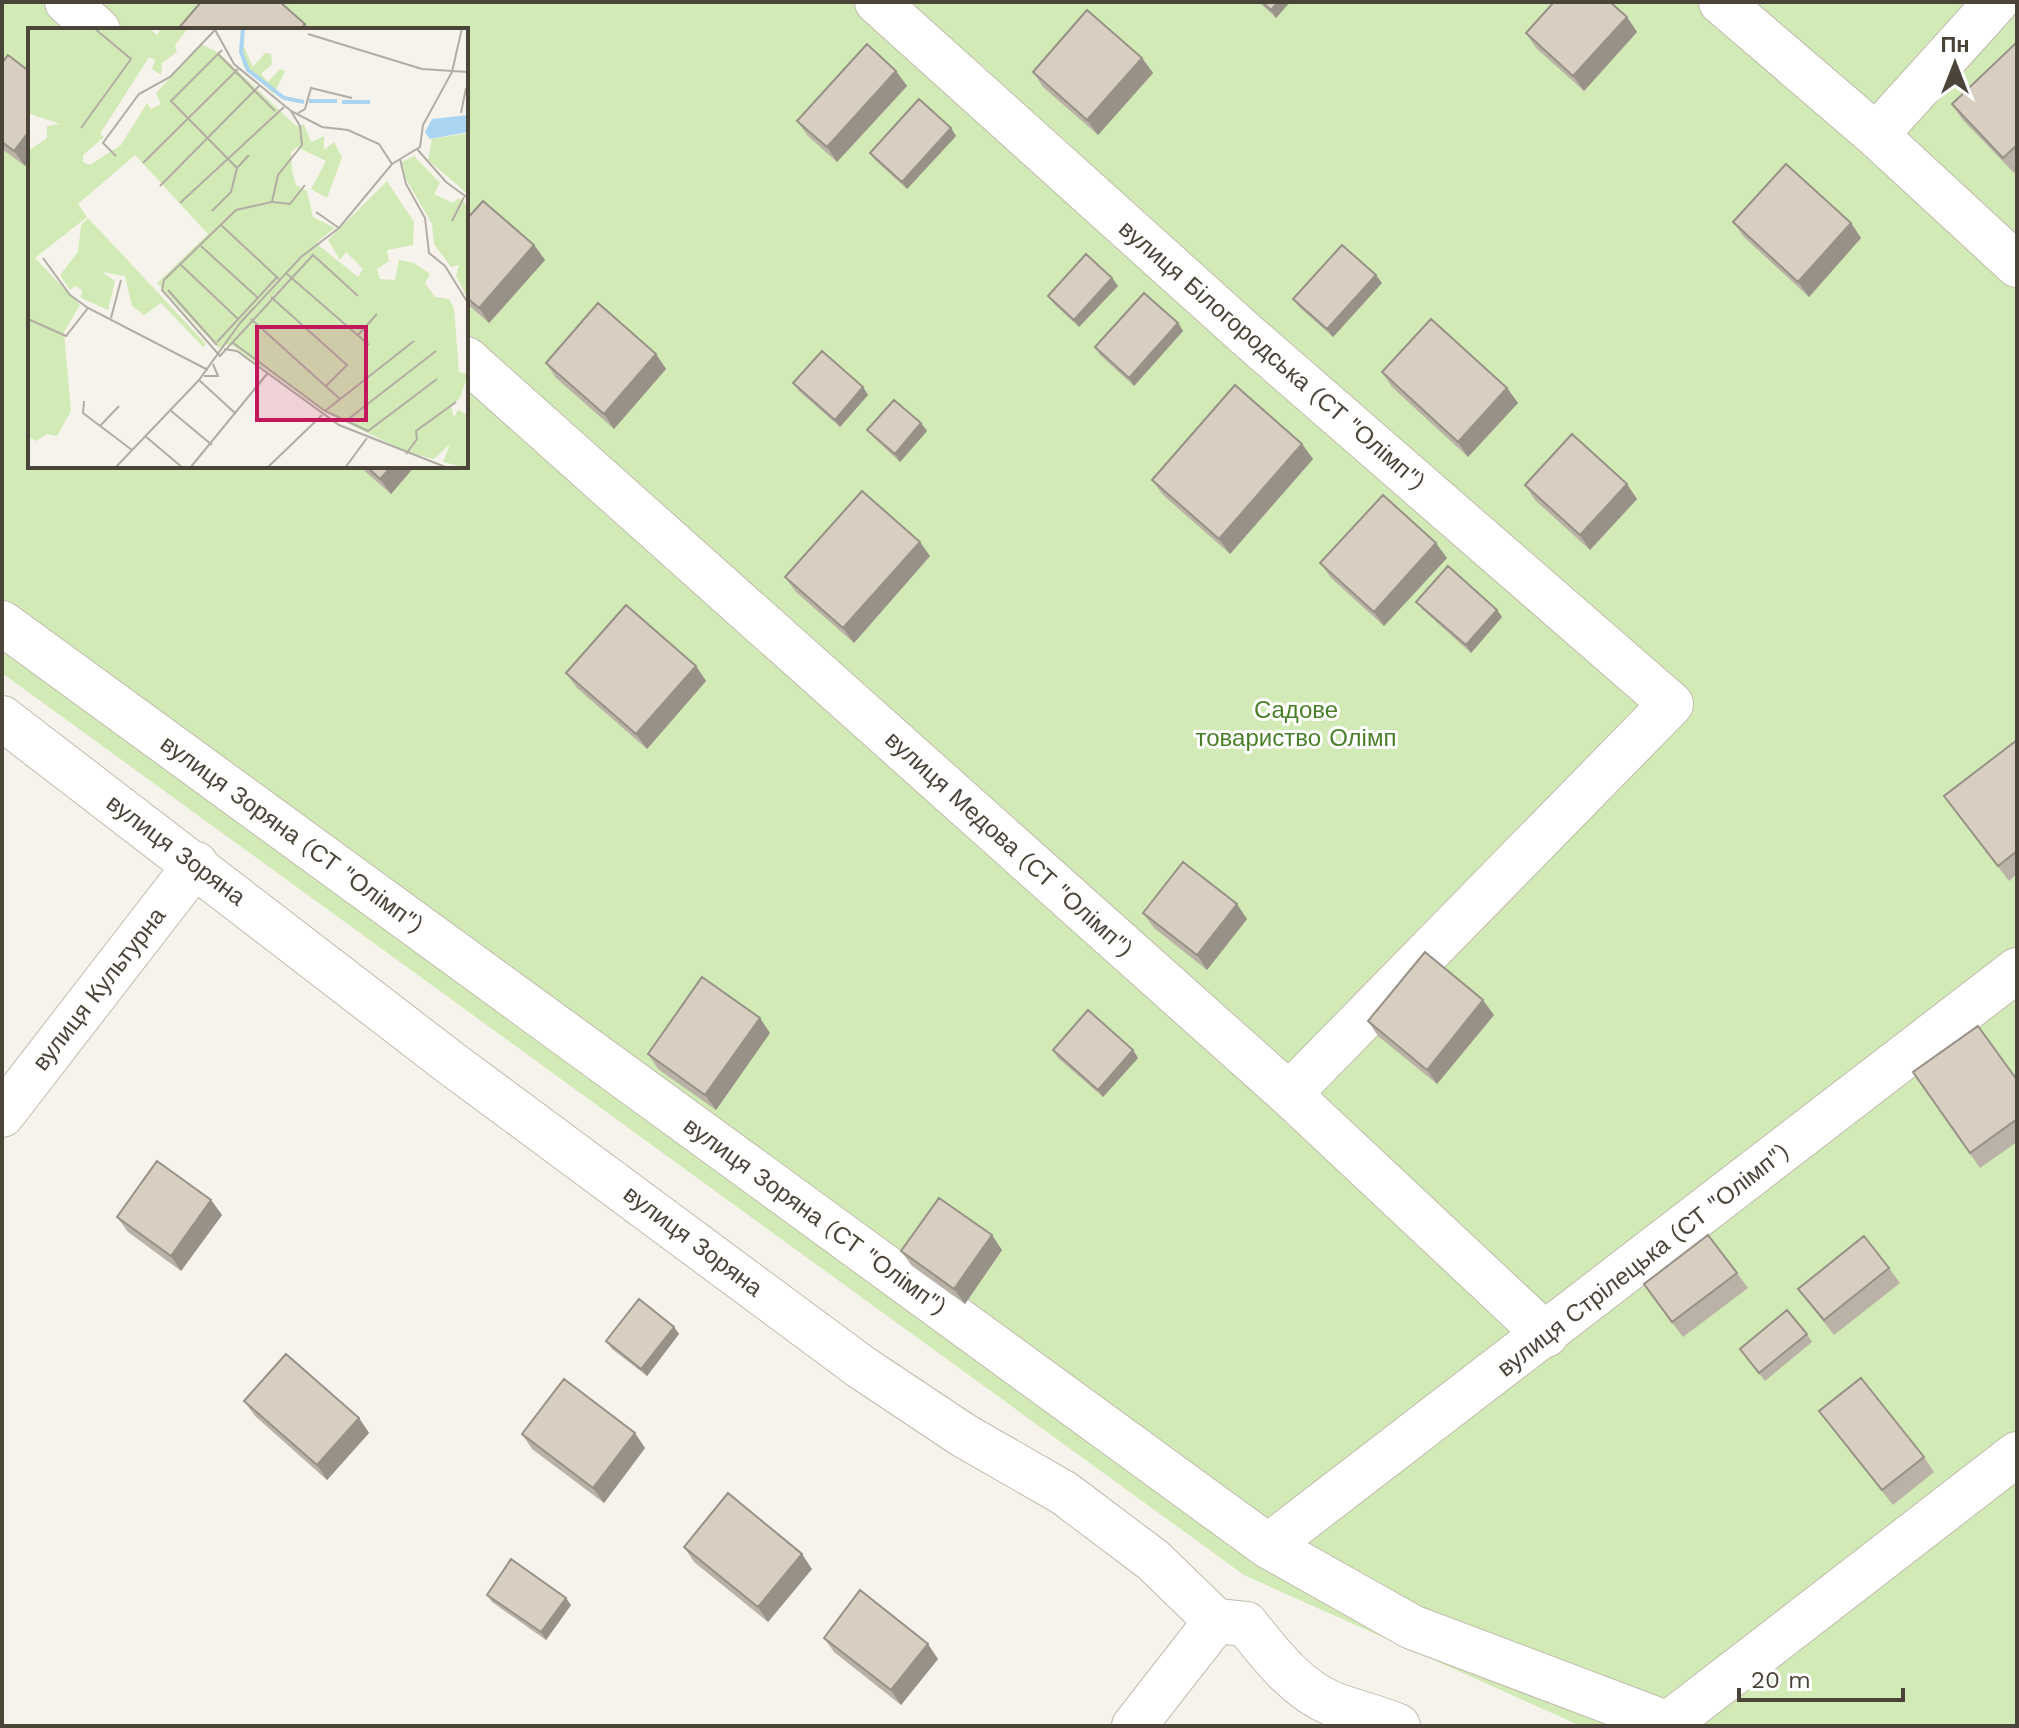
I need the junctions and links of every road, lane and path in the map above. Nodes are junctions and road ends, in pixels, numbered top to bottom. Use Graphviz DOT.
graph roads {
  1 [pos="67,2"];
  2 [pos="877,2"];
  3 [pos="1721,2"];
  4 [pos="1996,2"];
  5 [pos="96,28"];
  6 [pos="1876,135"];
  7 [pos="2017,265"];
  8 [pos="468,361"];
  9 [pos="2,623"];
  10 [pos="2,718"];
  11 [pos="196,864"];
  12 [pos="2017,970"];
  13 [pos="1289,1094"];
  14 [pos="2,1115"];
  15 [pos="1546,1335"];
  16 [pos="2017,1454"];
  17 [pos="1268,1546"];
  18 [pos="1216,1621"];
  19 [pos="1672,1725"];
  20 [pos="1134,1726"];
  21 [pos="1398,1726"];
  1 -- 5 [label="street"];
  2 -- 13 [label="street, вулиця Білогородська (СТ \"Олімп\")"];
  3 -- 6 [label="street"];
  4 -- 6 [label="street"];
  6 -- 7 [label="street"];
  8 -- 13 [label="street, вулиця Медова (СТ \"Олімп\")"];
  9 -- 17 [label="street, вулиця Зоряна (СТ \"Олімп\")"];
  10 -- 11 [label="street, вулиця Зоряна"];
  11 -- 14 [label="street, вулиця Культурна"];
  11 -- 18 [label="street, вулиця Зоряна"];
  12 -- 15 [label="street, вулиця Стрілецька (СТ \"Олімп\")"];
  13 -- 15 [label="street, вулиця Медова (СТ \"Олімп\")"];
  15 -- 17 [label="street, вулиця Стрілецька (СТ \"Олімп\")"];
  16 -- 19 [label="street"];
  17 -- 19 [label="street, вулиця Зоряна (СТ \"Олімп\")"];
  18 -- 20 [label="street"];
  18 -- 21 [label="street, вулиця Зоряна"];
}
